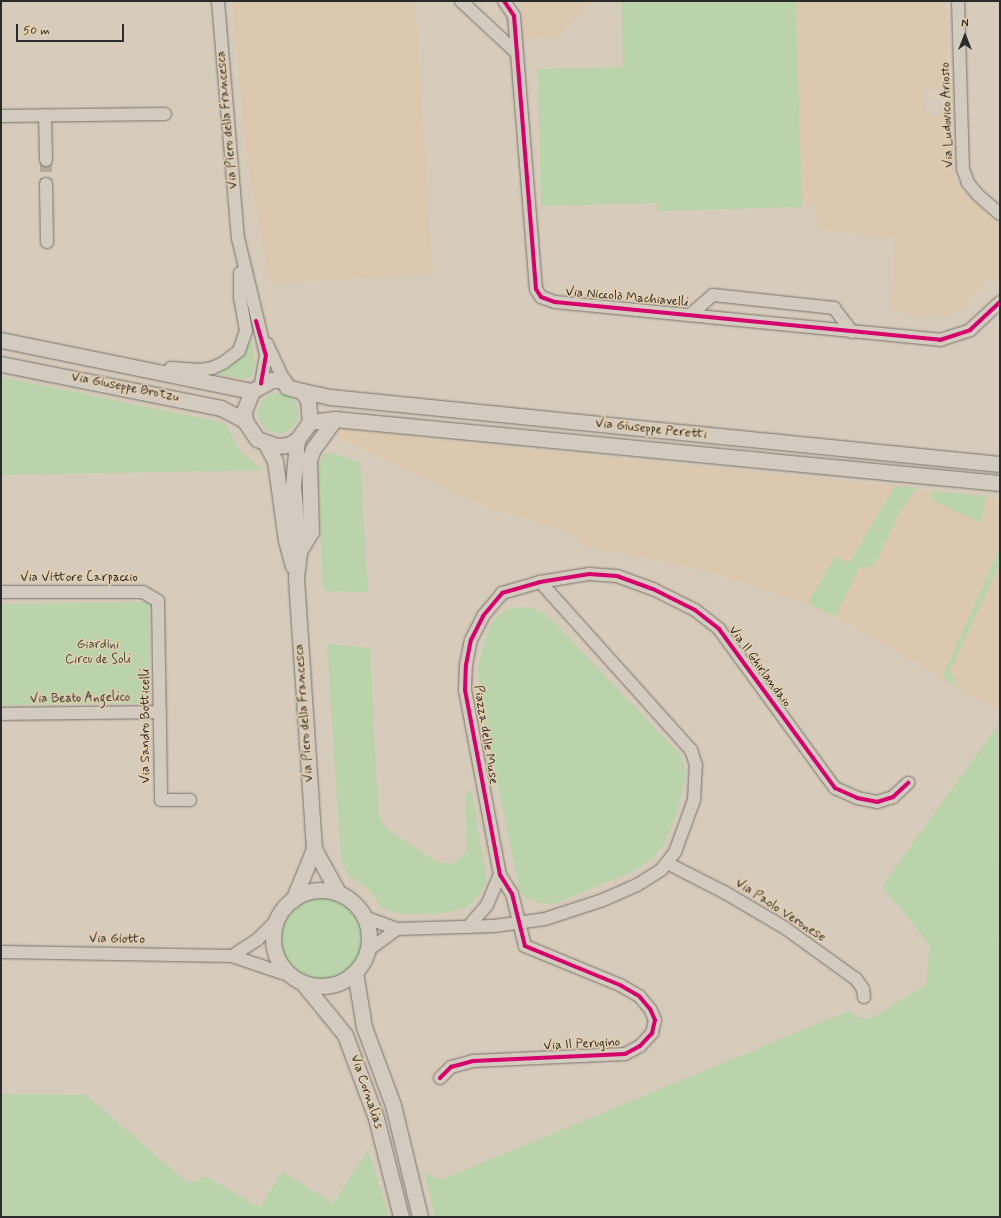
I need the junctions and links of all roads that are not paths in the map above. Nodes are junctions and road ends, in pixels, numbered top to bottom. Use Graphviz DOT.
graph roads {
  1 [pos="218,1"];
  2 [pos="461,1"];
  3 [pos="504,1"];
  4 [pos="958,1"];
  5 [pos="517,53"];
  6 [pos="165,114"];
  7 [pos="45,115"];
  8 [pos="1,116"];
  9 [pos="46,160"];
  10 [pos="46,184"];
  11 [pos="1000,214"];
  12 [pos="238,238"];
  13 [pos="47,242"];
  14 [pos="1000,302"];
  15 [pos="691,314"];
  16 [pos="256,321"];
  17 [pos="852,332"];
  18 [pos="1,340"];
  19 [pos="239,351"];
  20 [pos="1,364"];
  21 [pos="145,368"];
  22 [pos="287,387"];
  23 [pos="257,388"];
  24 [pos="302,391"];
  25 [pos="335,418"];
  26 [pos="245,421"];
  27 [pos="310,422"];
  28 [pos="297,440"];
  29 [pos="266,444"];
  30 [pos="1000,464"];
  31 [pos="1000,483"];
  32 [pos="299,551"];
  33 [pos="296,577"];
  34 [pos="540,582"];
  35 [pos="1,592"];
  36 [pos="160,622"];
  37 [pos="160,712"];
  38 [pos="1,714"];
  39 [pos="908,783"];
  40 [pos="190,800"];
  41 [pos="314,849"];
  42 [pos="666,863"];
  43 [pos="500,875"];
  44 [pos="339,894"];
  45 [pos="293,900"];
  46 [pos="364,917"];
  47 [pos="277,920"];
  48 [pos="519,923"];
  49 [pos="468,927"];
  50 [pos="398,929"];
  51 [pos="367,951"];
  52 [pos="1,952"];
  53 [pos="232,956"];
  54 [pos="355,972"];
  55 [pos="296,979"];
  56 [pos="864,997"];
  57 [pos="440,1078"];
  58 [pos="401,1217"];
  59 [pos="420,1217"];
  1 -- 12 [label="street, Via Piero della Francesca"];
  2 -- 5 [label="street"];
  3 -- 5 [label="street, Via Niccolò Machiavelli"];
  4 -- 11 [label="street, Via Ludovico Ariosto"];
  5 -- 15 [label="street, Via Niccolò Machiavelli"];
  6 -- 7 [label="street"];
  7 -- 8 [label="street"];
  7 -- 9 [label="street"];
  10 -- 13 [label="street"];
  12 -- 16 [label="street, Via Piero della Francesca"];
  12 -- 19 [label="street, Via Piero della Francesca"];
  14 -- 17 [label="street, Via Niccolò Machiavelli"];
  15 -- 17 [label="street, Via Niccolò Machiavelli"];
  15 -- 17 [label="street, Via Niccolò Machiavelli"];
  16 -- 22 [label="street, Via Piero della Francesca"];
  16 -- 23 [label="street, Via Piero della Francesca"];
  18 -- 21 [label="street, Via Giuseppe Brotzu"];
  19 -- 21 [label="street, Via Giuseppe Brotzu"];
  20 -- 26 [label="street, Via Giuseppe Brotzu"];
  21 -- 23 [label="street, Via Giuseppe Brotzu"];
  22 -- 23 [label="street"];
  22 -- 24 [label="street"];
  23 -- 26 [label="street"];
  24 -- 27 [label="street"];
  24 -- 30 [label="street, Via Giuseppe Peretti"];
  25 -- 27 [label="street, Via Giuseppe Peretti"];
  25 -- 31 [label="street, Via Giuseppe Peretti"];
  25 -- 32 [label="street"];
  26 -- 29 [label="street"];
  27 -- 28 [label="street"];
  28 -- 29 [label="street"];
  28 -- 32 [label="street, Via Piero della Francesca"];
  29 -- 33 [label="street, Via Piero della Francesca"];
  32 -- 33 [label="street, Via Piero della Francesca"];
  33 -- 41 [label="street, Via Piero della Francesca"];
  34 -- 39 [label="street, Via Il Ghirlandaio"];
  34 -- 42 [label="street"];
  34 -- 43 [label="street, Piazza delle Muse"];
  35 -- 36 [label="street, Via Vittore Carpaccio"];
  36 -- 37 [label="street, Via Sandro Botticelli"];
  37 -- 38 [label="street, Via Beato Angelico"];
  37 -- 40 [label="street, Via Sandro Botticelli"];
  41 -- 44 [label="street, Via Piero della Francesca"];
  41 -- 45 [label="street, Via Piero della Francesca"];
  42 -- 48 [label="street"];
  42 -- 56 [label="street, Via Paolo Veronese"];
  43 -- 48 [label="street, Piazza delle Muse"];
  43 -- 49 [label="street"];
  44 -- 45 [label="street"];
  44 -- 46 [label="street"];
  45 -- 47 [label="street"];
  46 -- 50 [label="street"];
  46 -- 51 [label="street"];
  47 -- 53 [label="street"];
  47 -- 55 [label="street"];
  48 -- 49 [label="street"];
  48 -- 57 [label="street, Via Il Perugino"];
  49 -- 50 [label="street"];
  50 -- 51 [label="street"];
  51 -- 54 [label="street"];
  52 -- 53 [label="street, Via Giotto"];
  53 -- 55 [label="street, Via Giotto"];
  54 -- 55 [label="street"];
  54 -- 59 [label="street, Via Cornalias"];
  55 -- 58 [label="street, Via Cornalias"];
}
